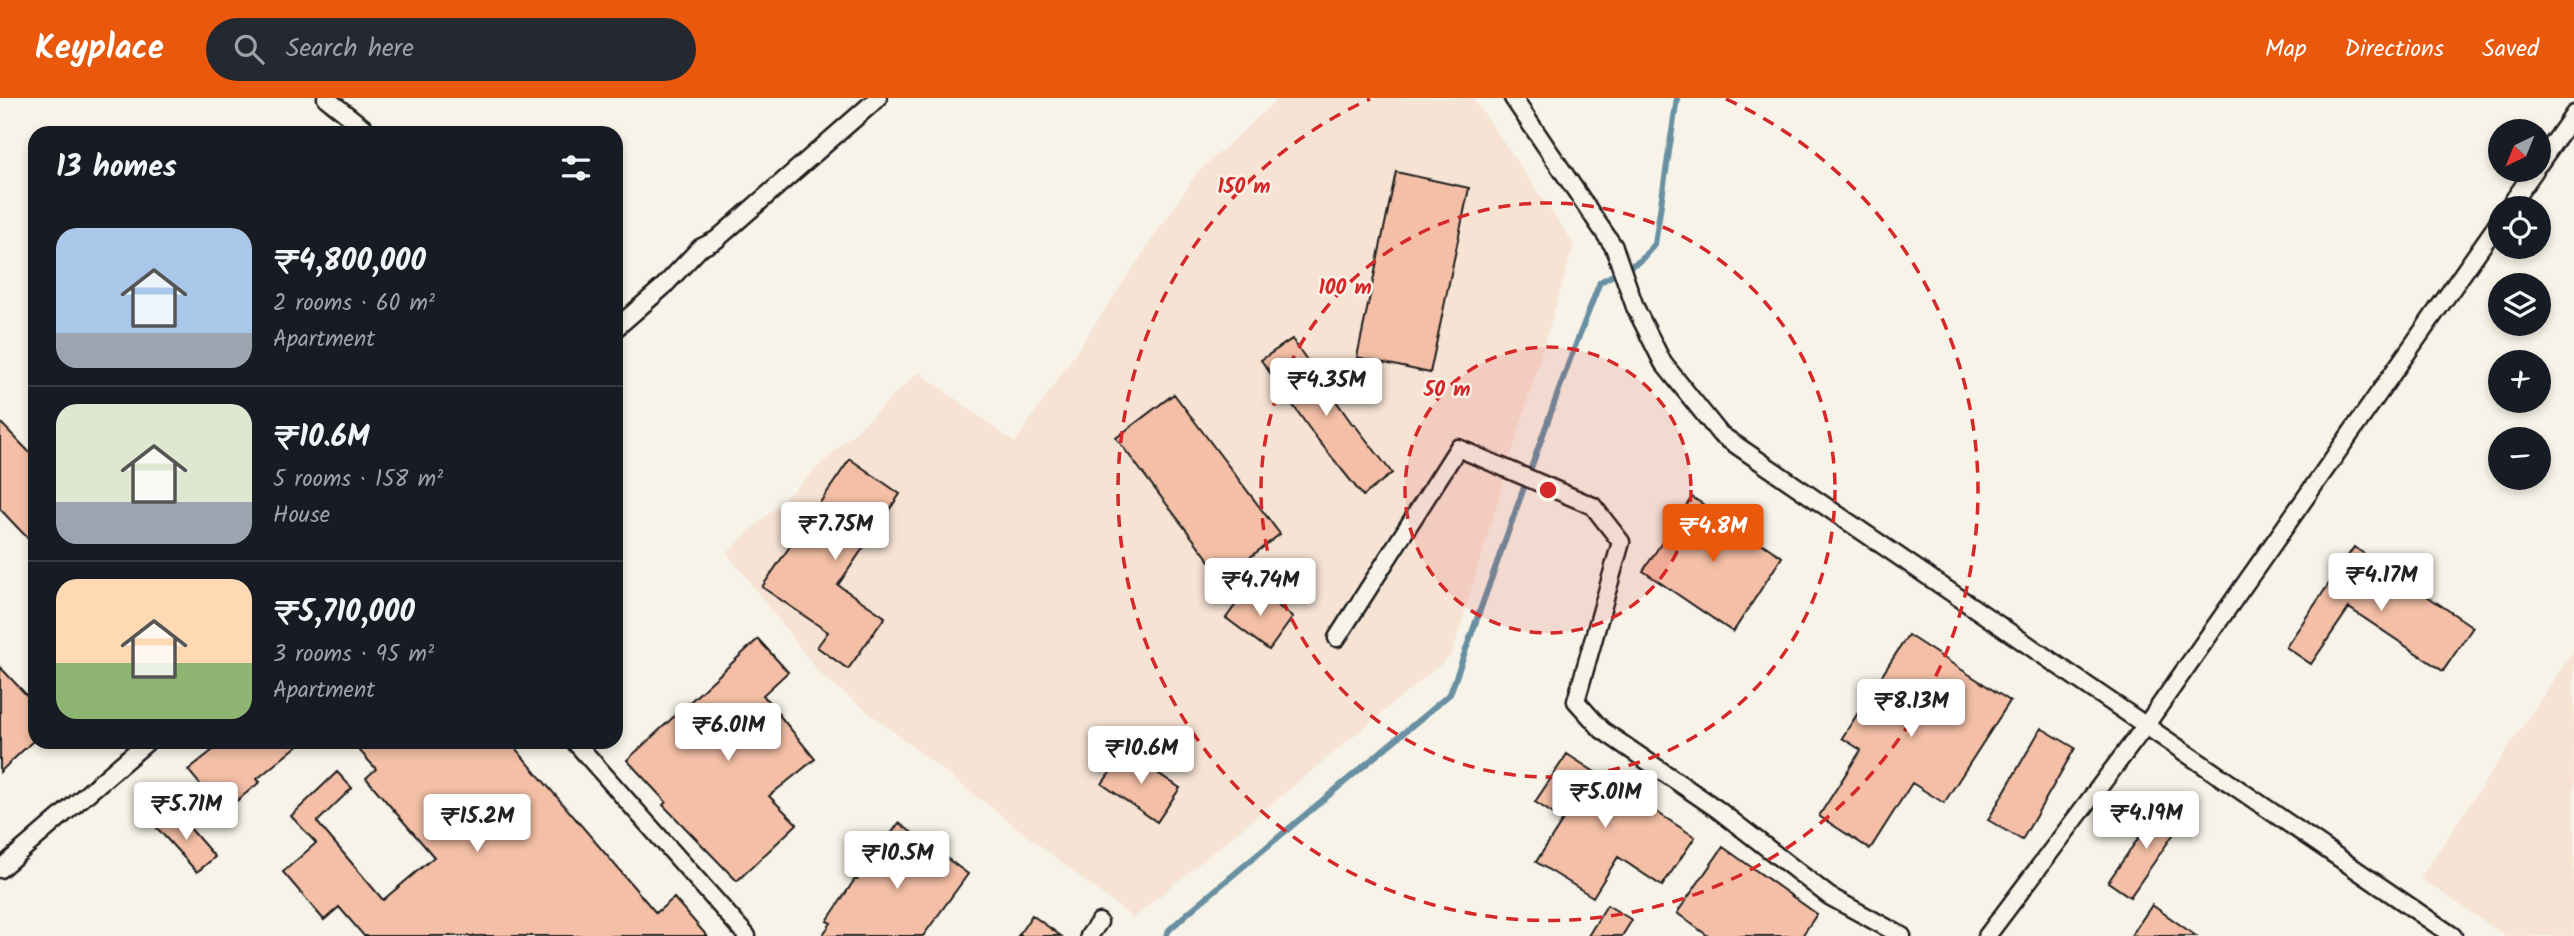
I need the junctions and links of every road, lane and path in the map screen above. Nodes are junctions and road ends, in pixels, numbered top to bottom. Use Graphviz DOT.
graph roads {
  1 [pos="326,98"];
  2 [pos="878,98"];
  3 [pos="1513,98"];
  4 [pos="2574,114"];
  5 [pos="361,126"];
  6 [pos="2552,145"];
  7 [pos="2488,238"];
  8 [pos="623,322"];
  9 [pos="1337,638"];
  10 [pos="2146,725"];
  11 [pos="139,749"];
  12 [pos="581,749"];
  13 [pos="0,869"];
  14 [pos="1099,922"];
  15 [pos="747,936"];
  16 [pos="1089,936"];
  17 [pos="1902,936"];
  18 [pos="1987,936"];
  19 [pos="2453,936"];
  1 -- 5 [label="street"];
  2 -- 8 [label="street"];
  3 -- 10 [label="street"];
  4 -- 6 [label="street"];
  7 -- 10 [label="street"];
  9 -- 17 [label="street"];
  10 -- 18 [label="street"];
  10 -- 19 [label="street"];
  11 -- 13 [label="street"];
  12 -- 15 [label="street"];
  14 -- 16 [label="street"];
}
